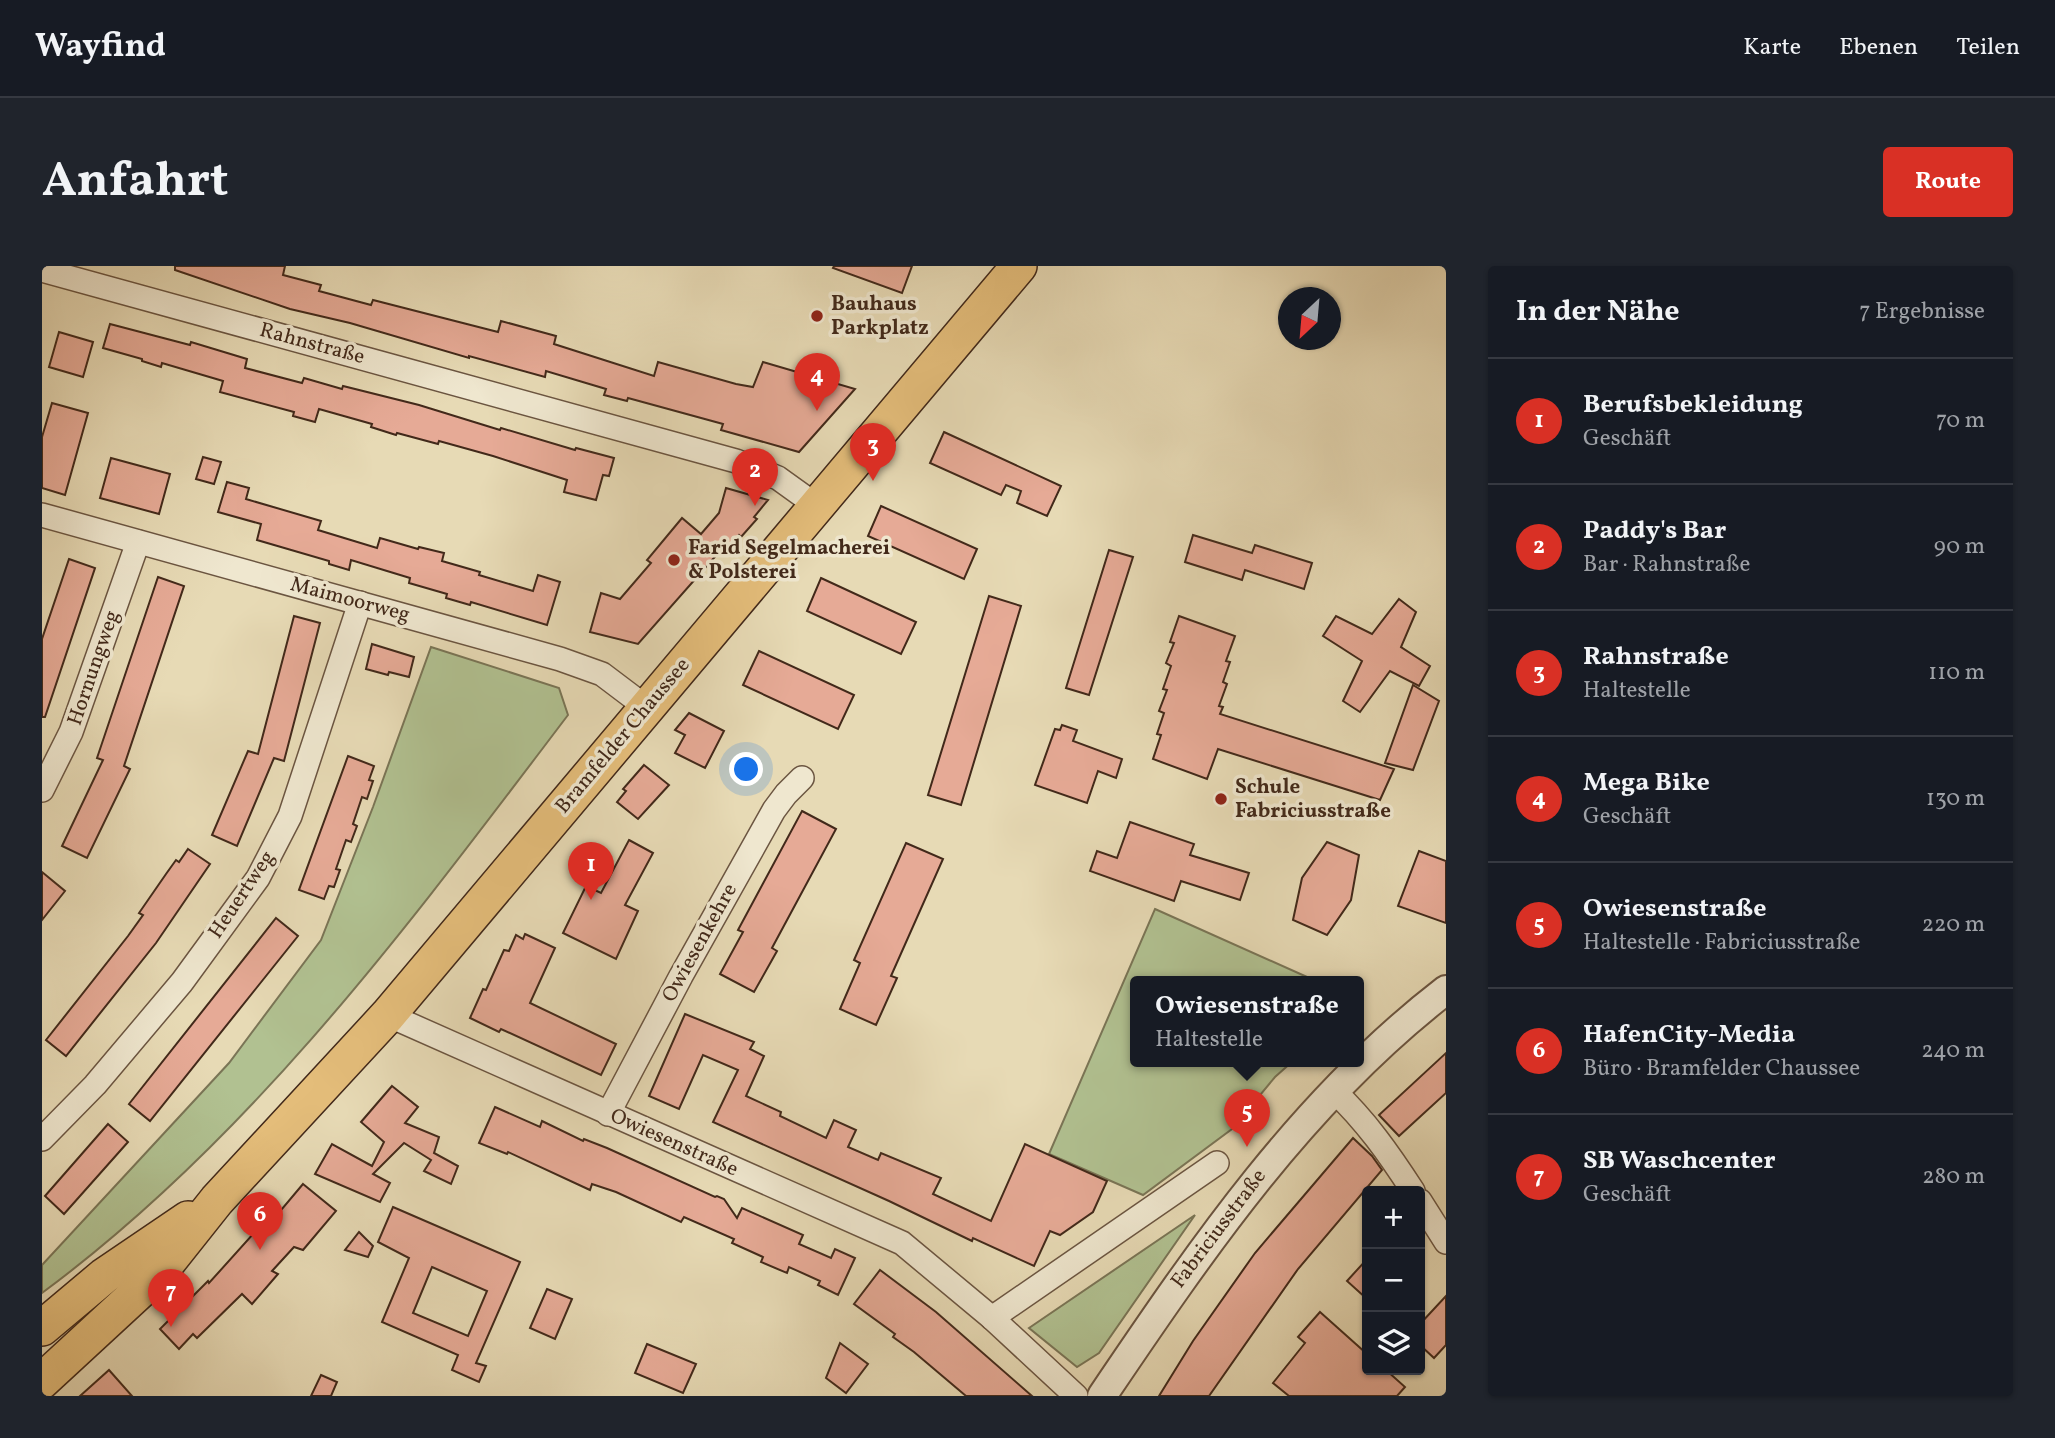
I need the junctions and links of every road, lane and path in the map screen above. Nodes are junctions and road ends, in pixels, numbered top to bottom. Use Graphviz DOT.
graph roads {
  1 [pos="1019,266"];
  2 [pos="42,270"];
  3 [pos="817,506"];
  4 [pos="42,515"];
  5 [pos="138,542"];
  6 [pos="360,603"];
  7 [pos="647,708"];
  8 [pos="802,778"];
  9 [pos="42,790"];
  10 [pos="1446,990"];
  11 [pos="388,1015"];
  12 [pos="1364,1062"];
  13 [pos="1359,1067"];
  14 [pos="1334,1091"];
  15 [pos="608,1114"];
  16 [pos="42,1139"];
  17 [pos="1217,1163"];
  18 [pos="1410,1186"];
  19 [pos="217,1200"];
  20 [pos="1425,1210"];
  21 [pos="1446,1242"];
  22 [pos="992,1318"];
  23 [pos="42,1328"];
  24 [pos="42,1381"];
  25 [pos="1076,1396"];
  26 [pos="1102,1396"];
  1 -- 3 [label="main road, Bramfelder Chaussee"];
  2 -- 3 [label="street, Rahnstraße"];
  3 -- 7 [label="main road, Bramfelder Chaussee"];
  4 -- 5 [label="street, Maimoorweg"];
  5 -- 6 [label="street, Maimoorweg"];
  5 -- 9 [label="street, Hornungweg"];
  6 -- 7 [label="street, Maimoorweg"];
  6 -- 16 [label="street, Heuertweg"];
  7 -- 11 [label="main road, Bramfelder Chaussee"];
  8 -- 15 [label="street, Owiesenkehre"];
  10 -- 12 [label="street, Fabriciusstraße"];
  11 -- 15 [label="street, Owiesenstraße"];
  11 -- 19 [label="main road, Bramfelder Chaussee"];
  13 -- 14 [label="street, Fabriciusstraße"];
  14 -- 18 [label="street"];
  14 -- 26 [label="street, Fabriciusstraße"];
  15 -- 22 [label="street, Owiesenstraße"];
  17 -- 22 [label="street, Fabriciusstraße"];
  19 -- 23 [label="main road, Bramfelder Chaussee"];
  19 -- 24 [label="main road, Bramfelder Chaussee"];
  20 -- 21 [label="street"];
  22 -- 25 [label="street, Owiesenstraße"];
}
